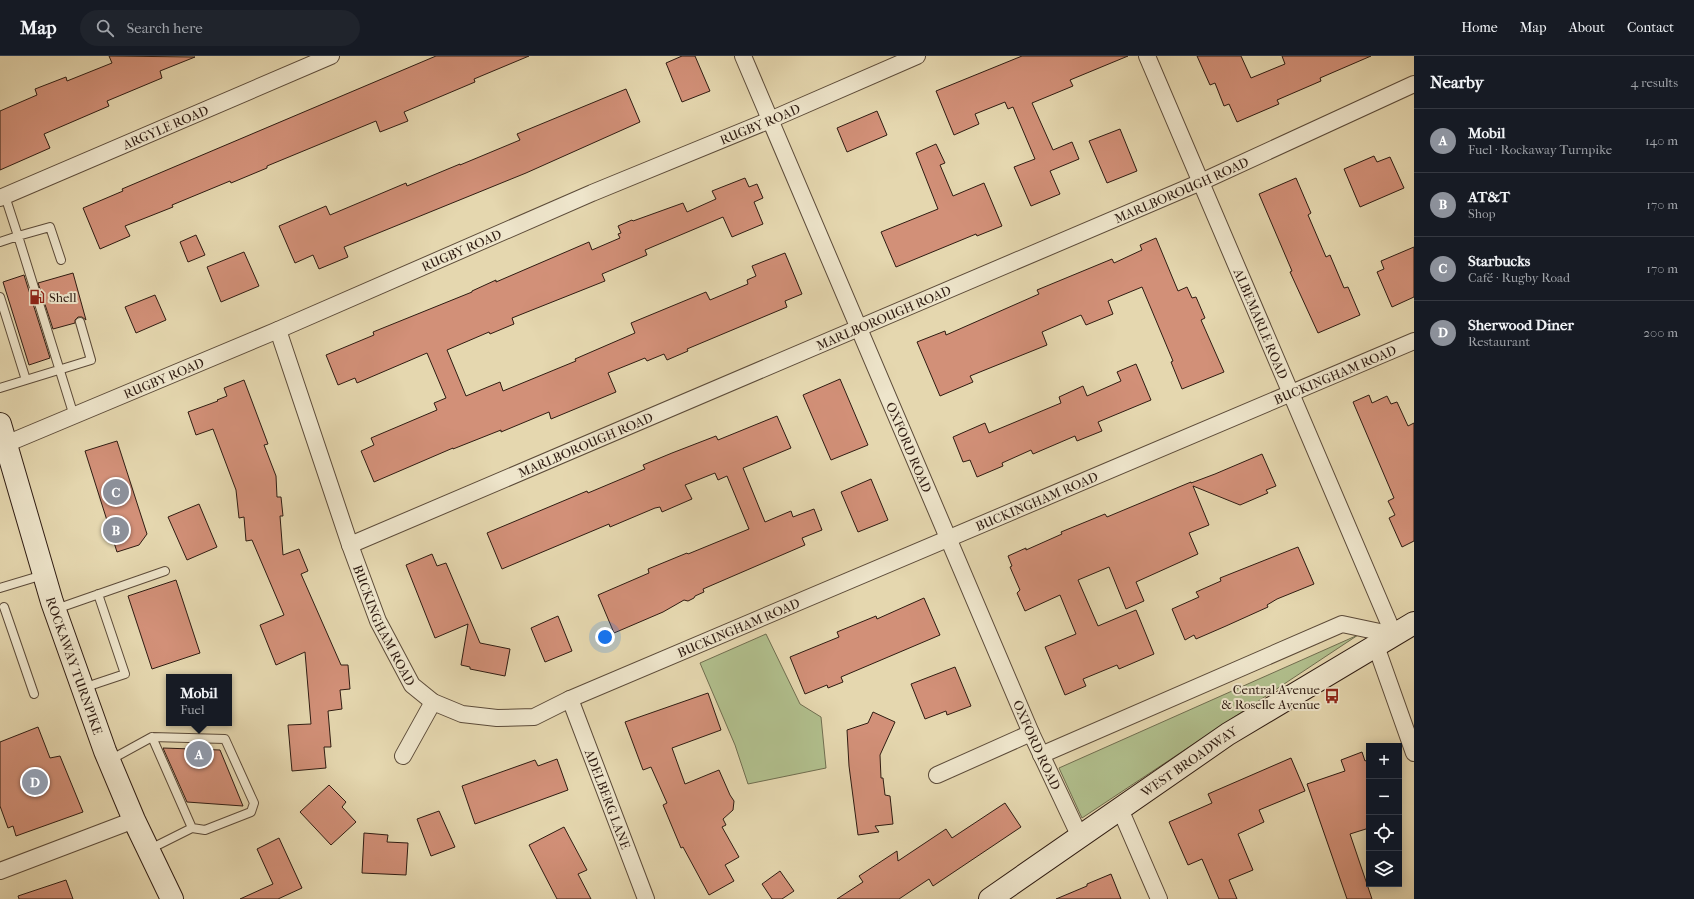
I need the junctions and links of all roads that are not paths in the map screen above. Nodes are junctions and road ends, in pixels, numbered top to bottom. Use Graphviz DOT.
graph roads {
  1 [pos="332,56"];
  2 [pos="743,56"];
  3 [pos="917,56"];
  4 [pos="1146,56"];
  5 [pos="1414,84"];
  6 [pos="770,120"];
  7 [pos="1201,182"];
  8 [pos="2,197"];
  9 [pos="18,236"];
  10 [pos="0,242"];
  11 [pos="61,260"];
  12 [pos="0,297"];
  13 [pos="80,322"];
  14 [pos="859,328"];
  15 [pos="278,330"];
  16 [pos="1414,341"];
  17 [pos="60,370"];
  18 [pos="26,380"];
  19 [pos="0,388"];
  20 [pos="1291,394"];
  21 [pos="74,416"];
  22 [pos="3,434"];
  23 [pos="948,540"];
  24 [pos="350,545"];
  25 [pos="165,571"];
  26 [pos="45,574"];
  27 [pos="0,588"];
  28 [pos="98,594"];
  29 [pos="4,607"];
  30 [pos="54,610"];
  31 [pos="1414,623"];
  32 [pos="1394,635"];
  33 [pos="1376,646"];
  34 [pos="82,688"];
  35 [pos="34,694"];
  36 [pos="570,699"];
  37 [pos="433,702"];
  38 [pos="1031,733"];
  39 [pos="152,737"];
  40 [pos="1414,753"];
  41 [pos="1042,755"];
  42 [pos="403,756"];
  43 [pos="109,760"];
  44 [pos="937,774"];
  45 [pos="1120,809"];
  46 [pos="134,820"];
  47 [pos="192,828"];
  48 [pos="1080,837"];
  49 [pos="148,850"];
  50 [pos="0,871"];
  51 [pos="172,899"];
  52 [pos="646,899"];
  53 [pos="990,899"];
  54 [pos="1160,899"];
  1 -- 8 [label="street, ARGYLE ROAD"];
  2 -- 6 [label="street, OXFORD ROAD"];
  3 -- 6 [label="street, RUGBY ROAD"];
  4 -- 7 [label="street, ALBEMARLE ROAD"];
  5 -- 7 [label="street, MARLBOROUGH ROAD"];
  6 -- 14 [label="street, OXFORD ROAD"];
  6 -- 15 [label="street, RUGBY ROAD"];
  7 -- 14 [label="street, MARLBOROUGH ROAD"];
  7 -- 20 [label="street, ALBEMARLE ROAD"];
  8 -- 9 [label="lane"];
  9 -- 10 [label="lane"];
  9 -- 11 [label="lane"];
  9 -- 17 [label="lane"];
  12 -- 18 [label="lane"];
  13 -- 17 [label="lane"];
  14 -- 23 [label="street, OXFORD ROAD"];
  14 -- 24 [label="street, MARLBOROUGH ROAD"];
  15 -- 21 [label="street, RUGBY ROAD"];
  15 -- 24 [label="street, BUCKINGHAM ROAD"];
  16 -- 20 [label="street, BUCKINGHAM ROAD"];
  17 -- 18 [label="lane"];
  17 -- 21 [label="lane"];
  18 -- 19 [label="lane"];
  20 -- 23 [label="street, BUCKINGHAM ROAD"];
  20 -- 32 [label="street, ALBEMARLE ROAD"];
  21 -- 22 [label="street, RUGBY ROAD"];
  22 -- 26 [label="main road, ROCKAWAY TURNPIKE"];
  23 -- 36 [label="street, BUCKINGHAM ROAD"];
  23 -- 38 [label="street, OXFORD ROAD"];
  24 -- 37 [label="street, BUCKINGHAM ROAD"];
  25 -- 28 [label="lane"];
  26 -- 27 [label="lane"];
  26 -- 30 [label="main road, ROCKAWAY TURNPIKE"];
  28 -- 30 [label="lane"];
  28 -- 34 [label="lane"];
  29 -- 35 [label="lane"];
  30 -- 34 [label="main road, ROCKAWAY TURNPIKE"];
  31 -- 32 [label="main road, WEST BROADWAY"];
  32 -- 33 [label="main road, WEST BROADWAY"];
  32 -- 41 [label="street"];
  33 -- 40 [label="street"];
  33 -- 45 [label="main road, WEST BROADWAY"];
  34 -- 43 [label="main road, ROCKAWAY TURNPIKE"];
  36 -- 37 [label="street, BUCKINGHAM ROAD"];
  36 -- 52 [label="street, ADELBERG LANE"];
  37 -- 42 [label="street"];
  38 -- 41 [label="street, OXFORD ROAD"];
  38 -- 44 [label="street"];
  39 -- 43 [label="lane"];
  39 -- 47 [label="lane"];
  39 -- 47 [label="lane"];
  41 -- 48 [label="street, OXFORD ROAD"];
  43 -- 46 [label="main road, ROCKAWAY TURNPIKE"];
  45 -- 48 [label="main road, WEST BROADWAY"];
  45 -- 54 [label="street"];
  46 -- 49 [label="main road, ROCKAWAY TURNPIKE"];
  46 -- 50 [label="street"];
  47 -- 49 [label="lane"];
  48 -- 53 [label="main road, WEST BROADWAY"];
  49 -- 51 [label="main road, ROCKAWAY TURNPIKE"];
}
